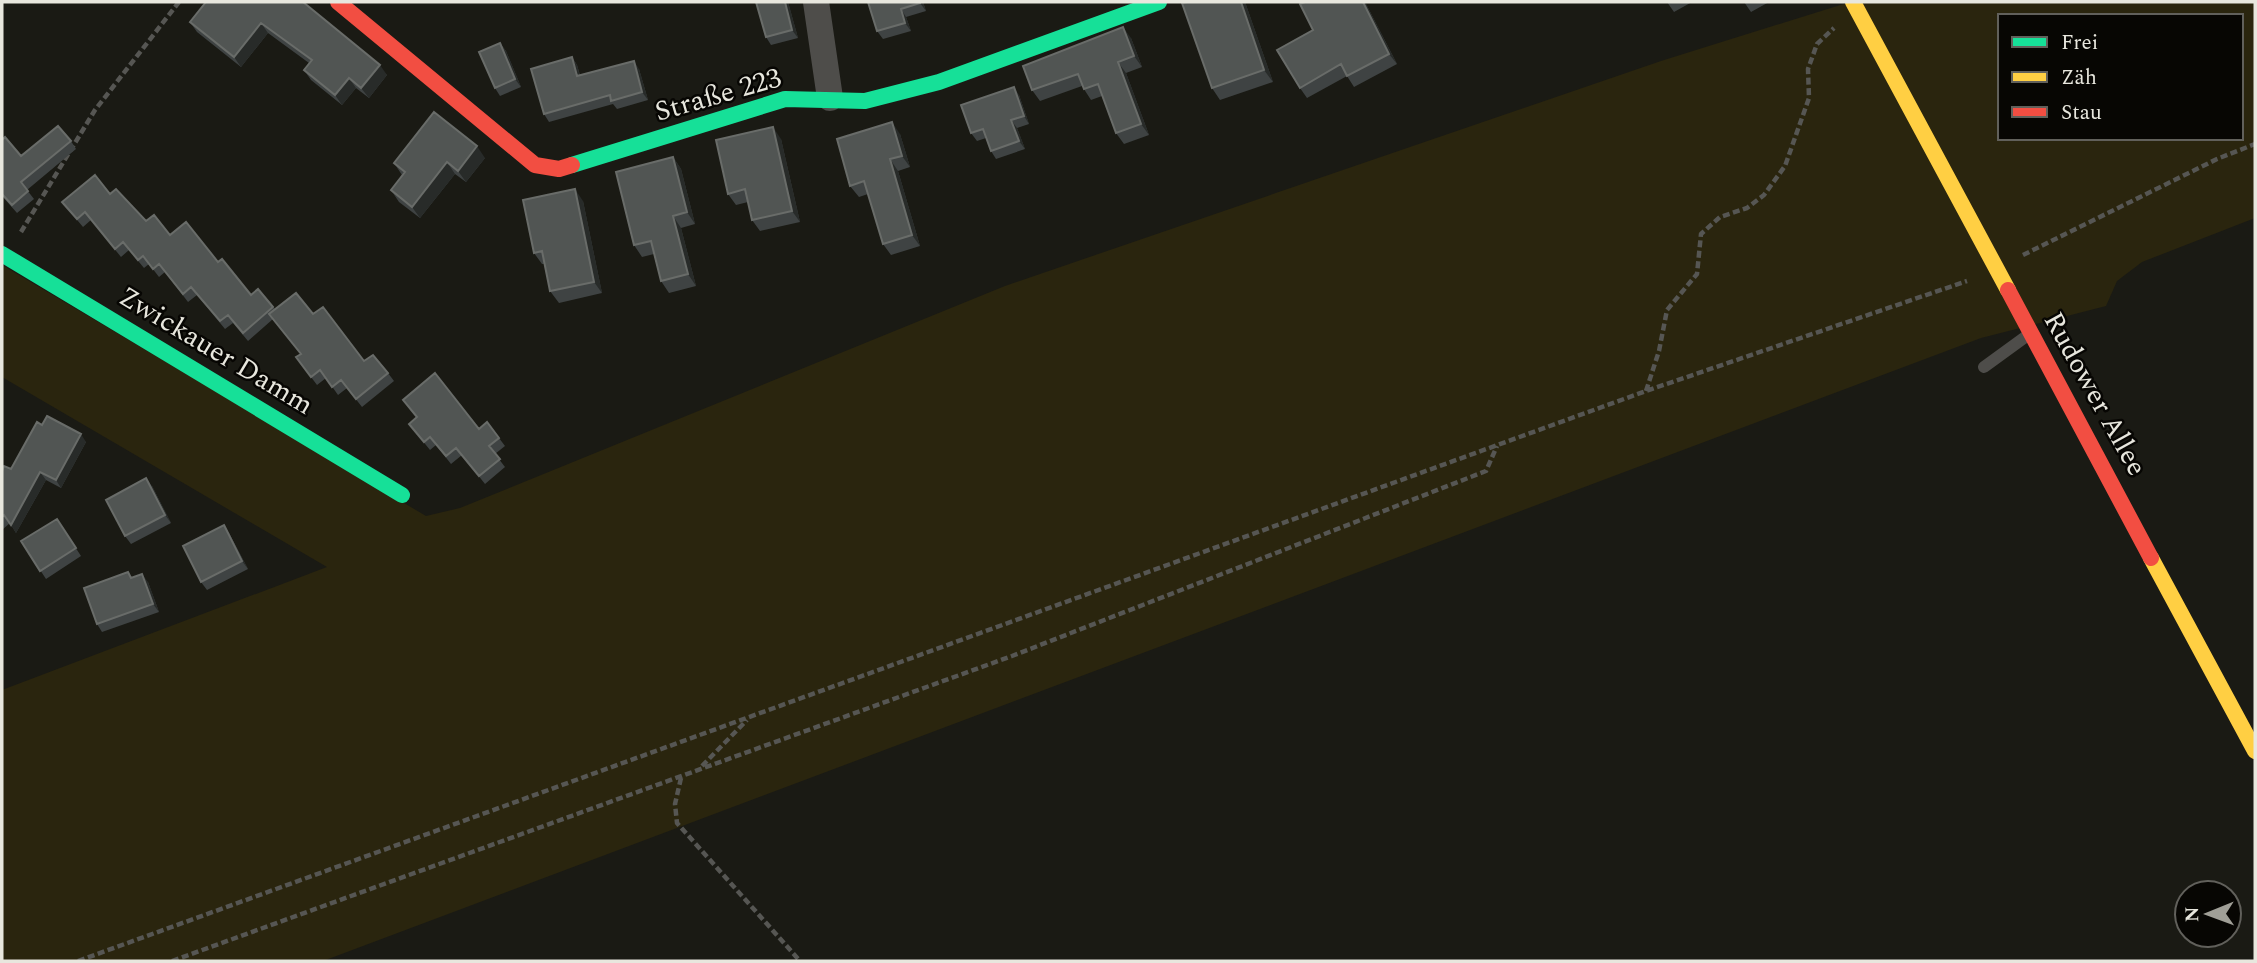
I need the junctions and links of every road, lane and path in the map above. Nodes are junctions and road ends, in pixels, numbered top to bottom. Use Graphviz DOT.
graph roads {
  1 [pos="179,2"];
  2 [pos="338,2"];
  3 [pos="816,2"];
  4 [pos="1158,2"];
  5 [pos="1853,2"];
  6 [pos="1835,27"];
  7 [pos="830,98"];
  8 [pos="2255,144"];
  9 [pos="19,236"];
  10 [pos="2,254"];
  11 [pos="1996,268"];
  12 [pos="2032,333"];
  13 [pos="1984,367"];
  14 [pos="1646,391"];
  15 [pos="1497,446"];
  16 [pos="402,495"];
  17 [pos="750,717"];
  18 [pos="2255,751"];
  19 [pos="700,768"];
  20 [pos="681,777"];
  21 [pos="78,961"];
  22 [pos="173,961"];
  23 [pos="800,961"];
  1 -- 9 [label="path"];
  2 -- 7 [label="street, Straße 223"];
  3 -- 7 [label="street"];
  4 -- 7 [label="street, Straße 223"];
  5 -- 11 [label="street, Rudower Allee"];
  6 -- 14 [label="path"];
  8 -- 11 [label="path"];
  10 -- 16 [label="street, Zwickauer Damm"];
  11 -- 12 [label="street, Rudower Allee"];
  11 -- 14 [label="path"];
  12 -- 13 [label="lane"];
  12 -- 18 [label="street, Rudower Allee"];
  14 -- 15 [label="path"];
  15 -- 17 [label="path"];
  15 -- 19 [label="path"];
  17 -- 19 [label="path"];
  17 -- 21 [label="path"];
  19 -- 20 [label="path"];
  20 -- 22 [label="path"];
  20 -- 23 [label="path"];
}
